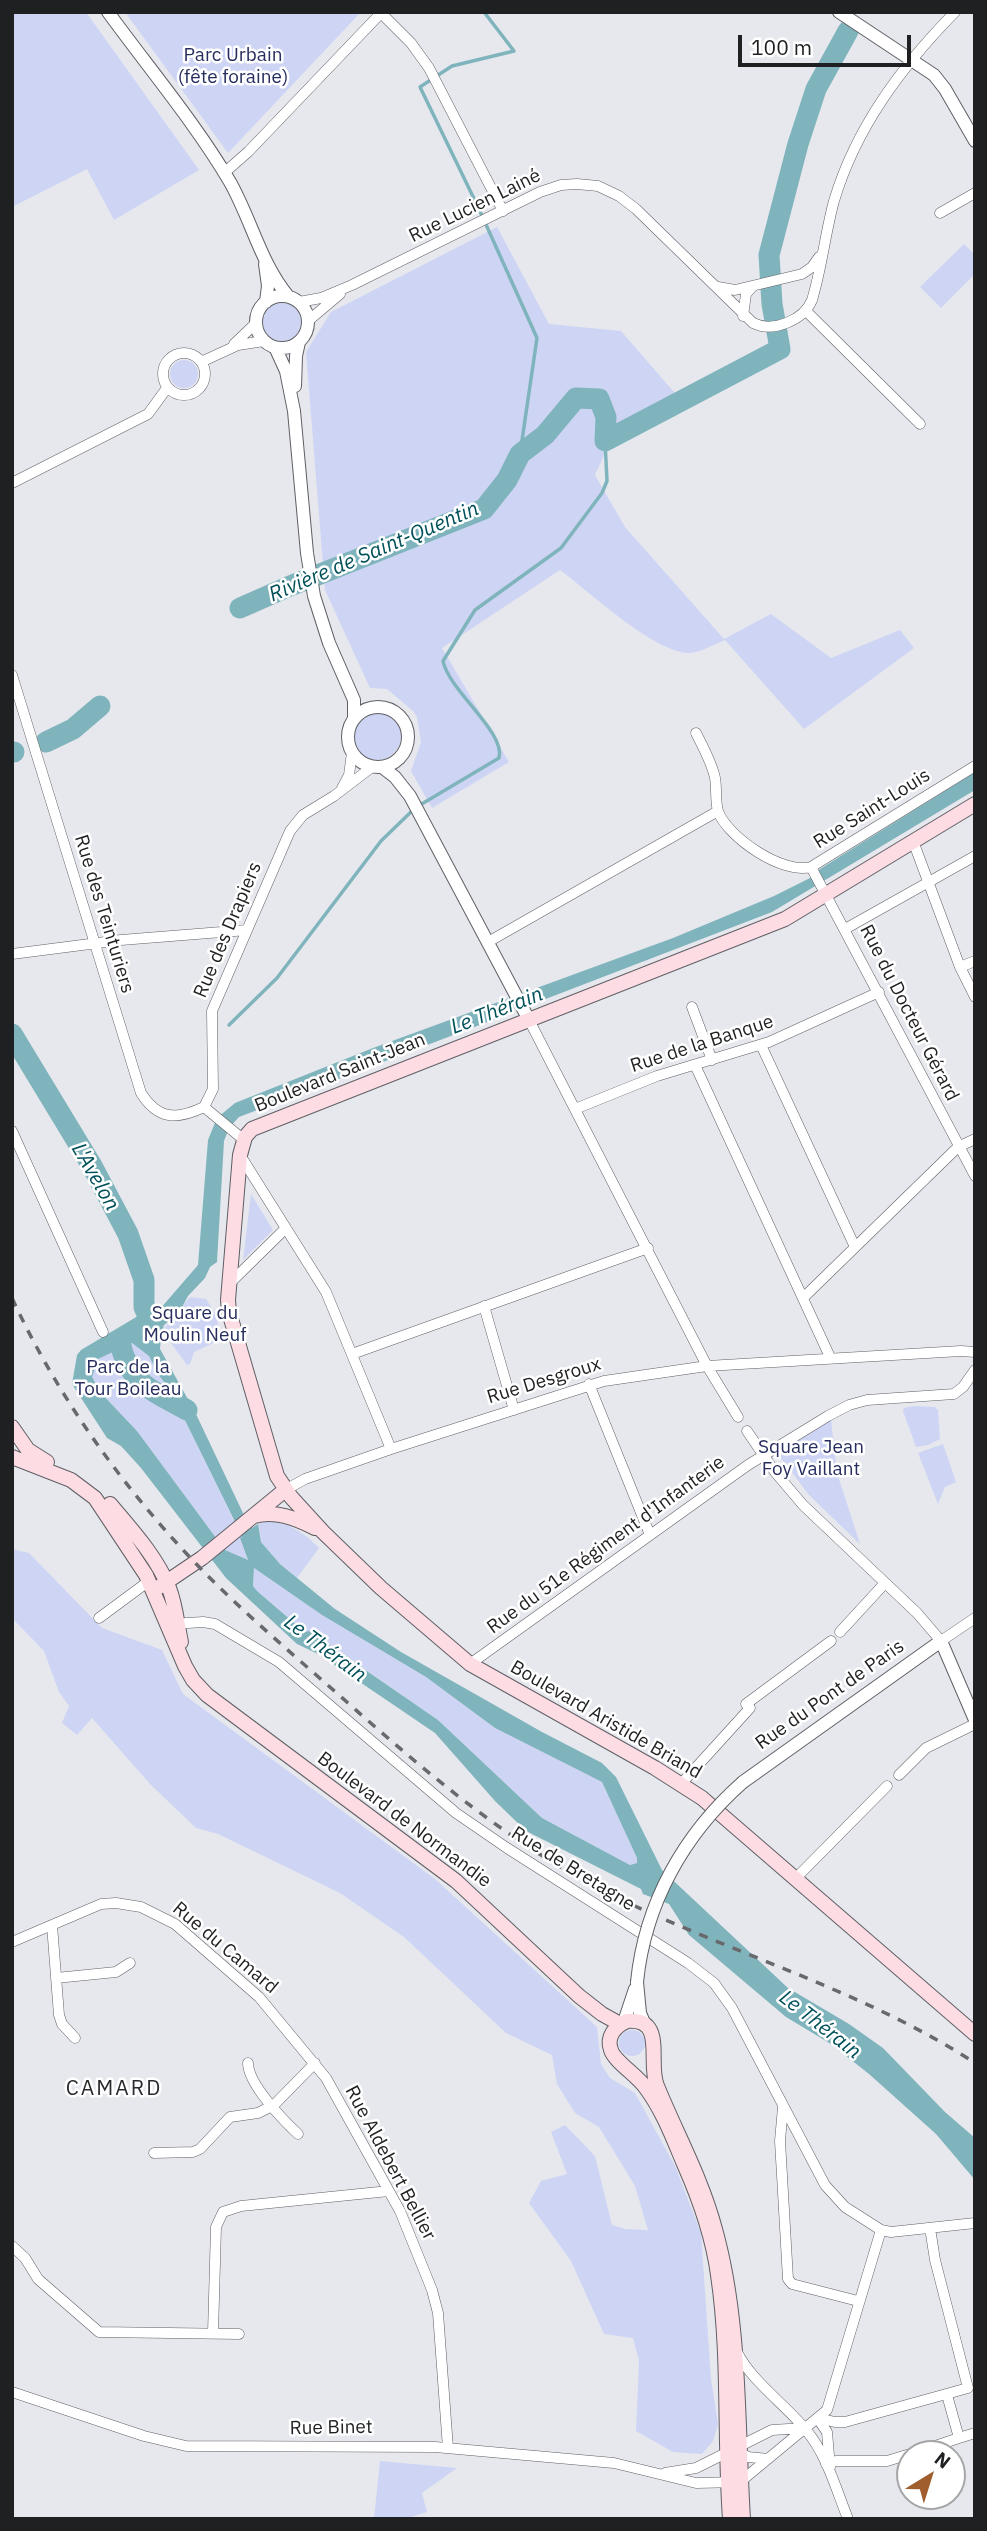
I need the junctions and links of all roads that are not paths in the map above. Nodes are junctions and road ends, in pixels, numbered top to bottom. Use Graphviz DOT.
graph roads {
  1 [pos="108,12"];
  2 [pos="839,12"];
  3 [pos="955,12"];
  4 [pos="381,13"];
  5 [pos="910,59"];
  6 [pos="975,141"];
  7 [pos="224,173"];
  8 [pos="975,193"];
  9 [pos="503,211"];
  10 [pos="940,213"];
  11 [pos="822,249"];
  12 [pos="263,253"];
  13 [pos="795,276"];
  14 [pos="709,281"];
  15 [pos="352,285"];
  16 [pos="758,285"];
  17 [pos="813,296"];
  18 [pos="293,299"];
  19 [pos="265,302"];
  20 [pos="806,311"];
  21 [pos="743,316"];
  22 [pos="308,321"];
  23 [pos="256,323"];
  24 [pos="299,342"];
  25 [pos="270,344"];
  26 [pos="225,350"];
  27 [pos="201,362"];
  28 [pos="167,388"];
  29 [pos="294,411"];
  30 [pos="920,424"];
  31 [pos="12,483"];
  32 [pos="342,671"];
  33 [pos="12,675"];
  34 [pos="375,706"];
  35 [pos="354,718"];
  36 [pos="696,733"];
  37 [pos="352,753"];
  38 [pos="403,754"];
  39 [pos="975,766"];
  40 [pos="377,767"];
  41 [pos="340,791"];
  42 [pos="411,799"];
  43 [pos="975,804"];
  44 [pos="718,811"];
  45 [pos="913,841"];
  46 [pos="975,856"];
  47 [pos="811,867"];
  48 [pos="929,881"];
  49 [pos="824,890"];
  50 [pos="845,929"];
  51 [pos="247,930"];
  52 [pos="488,942"];
  53 [pos="94,943"];
  54 [pos="12,954"];
  55 [pos="975,961"];
  56 [pos="960,967"];
  57 [pos="879,992"];
  58 [pos="975,997"];
  59 [pos="692,1007"];
  60 [pos="527,1016"];
  61 [pos="761,1045"];
  62 [pos="712,1060"];
  63 [pos="695,1065"];
  64 [pos="204,1107"];
  65 [pos="575,1109"];
  66 [pos="12,1131"];
  67 [pos="975,1139"];
  68 [pos="244,1140"];
  69 [pos="958,1147"];
  70 [pos="240,1155"];
  71 [pos="975,1176"];
  72 [pos="286,1228"];
  73 [pos="855,1247"];
  74 [pos="648,1248"];
  75 [pos="229,1284"];
  76 [pos="803,1298"];
  77 [pos="484,1306"];
  78 [pos="103,1332"];
  79 [pos="975,1351"];
  80 [pos="352,1354"];
  81 [pos="830,1357"];
  82 [pos="707,1366"];
  83 [pos="975,1370"];
  84 [pos="589,1384"];
  85 [pos="514,1410"];
  86 [pos="738,1417"];
  87 [pos="747,1431"];
  88 [pos="15,1433"];
  89 [pos="391,1449"];
  90 [pos="763,1455"];
  91 [pos="12,1457"];
  92 [pos="285,1490"];
  93 [pos="253,1517"];
  94 [pos="323,1532"];
  95 [pos="650,1535"];
  96 [pos="166,1582"];
  97 [pos="885,1583"];
  98 [pos="151,1586"];
  99 [pos="99,1618"];
  100 [pos="975,1618"];
  101 [pos="173,1624"];
  102 [pos="840,1632"];
  103 [pos="831,1641"];
  104 [pos="941,1641"];
  105 [pos="470,1664"];
  106 [pos="975,1722"];
  107 [pos="899,1774"];
  108 [pos="681,1784"];
  109 [pos="887,1786"];
  110 [pos="795,1879"];
  111 [pos="52,1925"];
  112 [pos="13,1939"];
  113 [pos="130,1963"];
  114 [pos="56,1979"];
  115 [pos="637,1982"];
  116 [pos="579,1996"];
  117 [pos="622,2023"];
  118 [pos="645,2025"];
  119 [pos="975,2034"];
  120 [pos="75,2038"];
  121 [pos="610,2039"];
  122 [pos="653,2052"];
  123 [pos="248,2063"];
  124 [pos="315,2063"];
  125 [pos="623,2063"];
  126 [pos="783,2106"];
  127 [pos="272,2107"];
  128 [pos="298,2134"];
  129 [pos="154,2153"];
  130 [pos="389,2191"];
  131 [pos="975,2223"];
  132 [pos="930,2228"];
  133 [pos="881,2230"];
  134 [pos="12,2246"];
  135 [pos="858,2301"];
  136 [pos="213,2333"];
  137 [pos="239,2334"];
  138 [pos="733,2345"];
  139 [pos="12,2392"];
  140 [pos="947,2395"];
  141 [pos="818,2418"];
  142 [pos="805,2428"];
  143 [pos="975,2433"];
  144 [pos="959,2438"];
  145 [pos="953,2440"];
  146 [pos="447,2448"];
  147 [pos="735,2450"];
  148 [pos="896,2458"];
  149 [pos="768,2459"];
  150 [pos="828,2463"];
  151 [pos="656,2473"];
  152 [pos="732,2501"];
  153 [pos="743,2519"];
  154 [pos="849,2519"];
  1 -- 7 [label="street"];
  2 -- 5 [label="street"];
  3 -- 5 [label="street"];
  4 -- 7 [label="street"];
  4 -- 9 [label="street"];
  5 -- 6 [label="street"];
  5 -- 11 [label="street"];
  7 -- 12 [label="street"];
  8 -- 10 [label="street"];
  9 -- 14 [label="street, Rue Lucien Lainé"];
  9 -- 15 [label="street, Rue Lucien Lainé"];
  11 -- 13 [label="street"];
  11 -- 17 [label="street"];
  12 -- 18 [label="street"];
  12 -- 19 [label="street"];
  13 -- 16 [label="street"];
  13 -- 17 [label="street"];
  14 -- 16 [label="street"];
  14 -- 21 [label="street, Rue Lucien Lainé"];
  15 -- 18 [label="street, Rue Lucien Lainé"];
  15 -- 22 [label="street, Rue Lucien Lainé"];
  16 -- 21 [label="street"];
  17 -- 20 [label="street"];
  18 -- 19 [label="street"];
  18 -- 22 [label="street"];
  19 -- 23 [label="street"];
  20 -- 21 [label="street, Rue Lucien Lainé"];
  20 -- 30 [label="street"];
  22 -- 24 [label="street"];
  23 -- 25 [label="street"];
  23 -- 26 [label="street"];
  24 -- 25 [label="street"];
  24 -- 29 [label="street"];
  25 -- 26 [label="street"];
  25 -- 29 [label="street"];
  26 -- 27 [label="street"];
  27 -- 28 [label="street"];
  27 -- 28 [label="street"];
  28 -- 31 [label="street"];
  29 -- 32 [label="street"];
  32 -- 34 [label="street"];
  32 -- 35 [label="street"];
  33 -- 53 [label="street, Rue des Teinturiers"];
  34 -- 35 [label="street"];
  34 -- 38 [label="street"];
  35 -- 37 [label="street"];
  36 -- 44 [label="street"];
  37 -- 40 [label="street"];
  37 -- 41 [label="street"];
  38 -- 40 [label="street"];
  38 -- 42 [label="street"];
  39 -- 47 [label="street, Rue Saint-Louis"];
  40 -- 41 [label="street, Rue des Drapiers"];
  40 -- 42 [label="street"];
  41 -- 51 [label="street, Rue des Drapiers"];
  42 -- 52 [label="street"];
  43 -- 45 [label="main road, Boulevard Saint-Jean"];
  44 -- 47 [label="street, Rue Saint-Louis"];
  44 -- 52 [label="street"];
  45 -- 48 [label="street"];
  45 -- 49 [label="main road, Boulevard Saint-Jean"];
  46 -- 48 [label="street"];
  47 -- 49 [label="street, Rue du Docteur Gérard"];
  48 -- 50 [label="street"];
  48 -- 56 [label="street"];
  49 -- 50 [label="street, Rue du Docteur Gérard"];
  49 -- 60 [label="main road, Boulevard Saint-Jean"];
  50 -- 57 [label="street, Rue du Docteur Gérard"];
  51 -- 53 [label="street"];
  51 -- 64 [label="street, Rue des Drapiers"];
  52 -- 60 [label="street"];
  53 -- 54 [label="street"];
  53 -- 64 [label="street, Rue des Teinturiers"];
  55 -- 56 [label="street"];
  56 -- 58 [label="street"];
  57 -- 61 [label="street, Rue de la Banque"];
  57 -- 69 [label="street, Rue du Docteur Gérard"];
  59 -- 62 [label="street"];
  60 -- 65 [label="street"];
  60 -- 68 [label="main road, Boulevard Saint-Jean"];
  61 -- 62 [label="street, Rue de la Banque"];
  61 -- 73 [label="street"];
  62 -- 63 [label="street, Rue de la Banque"];
  63 -- 65 [label="street, Rue de la Banque"];
  63 -- 76 [label="street"];
  64 -- 68 [label="street"];
  65 -- 74 [label="street"];
  66 -- 78 [label="street"];
  67 -- 69 [label="street"];
  68 -- 70 [label="main road, Boulevard Saint-Jean"];
  69 -- 71 [label="street, Rue du Docteur Gérard"];
  69 -- 73 [label="street"];
  70 -- 72 [label="street"];
  70 -- 75 [label="main road, Boulevard Saint-Jean"];
  72 -- 75 [label="street"];
  72 -- 80 [label="street"];
  73 -- 76 [label="street"];
  74 -- 77 [label="street"];
  74 -- 82 [label="street"];
  75 -- 92 [label="main road, Boulevard Saint-Jean"];
  76 -- 81 [label="street"];
  77 -- 80 [label="street"];
  77 -- 85 [label="street"];
  79 -- 81 [label="street, Rue Desgroux"];
  80 -- 89 [label="street"];
  81 -- 82 [label="street, Rue Desgroux"];
  82 -- 84 [label="street, Rue Desgroux"];
  82 -- 86 [label="street"];
  83 -- 90 [label="street, Rue du 51e Régiment d'Infanterie"];
  84 -- 85 [label="street, Rue Desgroux"];
  84 -- 95 [label="street"];
  85 -- 89 [label="street, Rue Desgroux"];
  87 -- 90 [label="street"];
  88 -- 91 [label="main road"];
  88 -- 96 [label="main road, Boulevard de Normandie"];
  89 -- 92 [label="street, Rue Desgroux"];
  90 -- 95 [label="street, Rue du 51e Régiment d'Infanterie"];
  90 -- 97 [label="street"];
  91 -- 98 [label="main road, Boulevard de Normandie"];
  92 -- 93 [label="main road, Rue Desgroux"];
  92 -- 94 [label="main road, Boulevard Aristide Briand"];
  93 -- 94 [label="main road"];
  93 -- 96 [label="main road, Rue Desgroux"];
  94 -- 105 [label="main road, Boulevard Aristide Briand"];
  95 -- 105 [label="street, Rue du 51e Régiment d'Infanterie"];
  96 -- 98 [label="main road, Rue Desgroux"];
  96 -- 101 [label="main road, Boulevard de Normandie"];
  97 -- 102 [label="street"];
  97 -- 104 [label="street"];
  98 -- 99 [label="street"];
  98 -- 101 [label="main road, Boulevard de Normandie"];
  100 -- 104 [label="street"];
  101 -- 116 [label="main road, Boulevard de Normandie"];
  101 -- 126 [label="street, Rue de Bretagne"];
  103 -- 108 [label="street"];
  104 -- 106 [label="street"];
  104 -- 115 [label="street, Rue du Pont de Paris, bridge"];
  105 -- 108 [label="main road, Boulevard Aristide Briand"];
  106 -- 107 [label="street"];
  108 -- 110 [label="main road, Boulevard Aristide Briand"];
  109 -- 110 [label="street"];
  110 -- 119 [label="main road, Boulevard Aristide Briand"];
  111 -- 112 [label="street, Rue du Camard"];
  111 -- 114 [label="street"];
  111 -- 124 [label="street, Rue du Camard"];
  113 -- 114 [label="street"];
  114 -- 120 [label="street"];
  115 -- 117 [label="street"];
  115 -- 118 [label="street"];
  116 -- 117 [label="main road, Boulevard de Normandie"];
  116 -- 121 [label="main road, Boulevard de Normandie"];
  117 -- 118 [label="main road"];
  117 -- 121 [label="main road"];
  118 -- 122 [label="main road"];
  121 -- 125 [label="main road"];
  122 -- 125 [label="main road"];
  122 -- 138 [label="main road"];
  123 -- 127 [label="street"];
  124 -- 127 [label="street"];
  124 -- 130 [label="street, Rue Aldebert Bellier"];
  125 -- 147 [label="main road"];
  126 -- 133 [label="street, Rue de Bretagne"];
  126 -- 135 [label="street"];
  127 -- 128 [label="street"];
  127 -- 129 [label="street"];
  130 -- 136 [label="street"];
  130 -- 146 [label="street, Rue Aldebert Bellier"];
  131 -- 132 [label="street"];
  132 -- 133 [label="street"];
  132 -- 140 [label="street"];
  133 -- 135 [label="street"];
  134 -- 136 [label="street"];
  135 -- 141 [label="street"];
  136 -- 137 [label="street"];
  138 -- 142 [label="street"];
  138 -- 147 [label="main road"];
  139 -- 146 [label="street, Rue Binet"];
  140 -- 141 [label="street"];
  140 -- 144 [label="street"];
  141 -- 142 [label="street"];
  141 -- 150 [label="street"];
  142 -- 147 [label="street, Rue Binet"];
  142 -- 149 [label="street"];
  142 -- 150 [label="street"];
  143 -- 144 [label="street"];
  144 -- 145 [label="street"];
  146 -- 151 [label="street, Rue Binet"];
  147 -- 149 [label="street"];
  147 -- 151 [label="street, Rue Binet"];
  147 -- 152 [label="main road"];
  148 -- 150 [label="street"];
  149 -- 152 [label="street"];
  150 -- 154 [label="street"];
  151 -- 152 [label="street, Rue Binet"];
  152 -- 153 [label="main road"];
}
